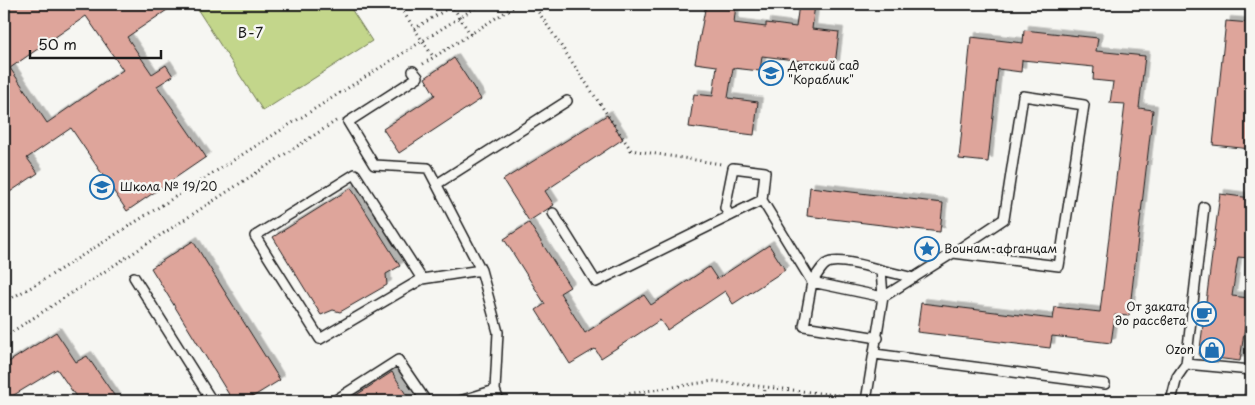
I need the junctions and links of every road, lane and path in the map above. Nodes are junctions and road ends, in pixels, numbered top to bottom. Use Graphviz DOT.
graph roads {
  1 [pos="398,4"];
  2 [pos="453,4"];
  3 [pos="481,4"];
  4 [pos="518,4"];
  5 [pos="534,4"];
  6 [pos="459,18"];
  7 [pos="414,29"];
  8 [pos="471,35"];
  9 [pos="422,41"];
  10 [pos="434,58"];
  11 [pos="413,71"];
  12 [pos="567,102"];
  13 [pos="338,120"];
  14 [pos="733,168"];
  15 [pos="437,184"];
  16 [pos="762,200"];
  17 [pos="1204,207"];
  18 [pos="553,213"];
  19 [pos="730,216"];
  20 [pos="953,253"];
  21 [pos="481,270"];
  22 [pos="881,270"];
  23 [pos="134,277"];
  24 [pos="914,278"];
  25 [pos="422,279"];
  26 [pos="812,282"];
  27 [pos="883,297"];
  28 [pos="4,302"];
  29 [pos="4,337"];
  30 [pos="878,338"];
  31 [pos="876,354"];
  32 [pos="1186,364"];
  33 [pos="1251,370"];
  34 [pos="1105,384"];
  35 [pos="1251,385"];
  36 [pos="765,387"];
  37 [pos="495,390"];
  38 [pos="866,400"];
  39 [pos="41,401"];
  40 [pos="47,401"];
  41 [pos="212,401"];
  42 [pos="334,401"];
  43 [pos="426,401"];
  44 [pos="460,401"];
  45 [pos="499,401"];
  46 [pos="580,401"];
  47 [pos="764,401"];
  48 [pos="889,401"];
  49 [pos="1171,401"];
  50 [pos="1249,401"];
  1 -- 7 [label="path"];
  2 -- 6 [label="path"];
  2 -- 7 [label="path"];
  3 -- 6 [label="path"];
  4 -- 8 [label="path"];
  5 -- 14 [label="path"];
  6 -- 8 [label="path"];
  6 -- 9 [label="path"];
  7 -- 9 [label="path"];
  8 -- 10 [label="path"];
  9 -- 10 [label="path"];
  9 -- 28 [label="path"];
  10 -- 11 [label="path"];
  11 -- 15 [label="lane"];
  12 -- 15 [label="lane"];
  13 -- 29 [label="path"];
  14 -- 16 [label="lane"];
  14 -- 19 [label="lane"];
  15 -- 21 [label="lane"];
  16 -- 19 [label="lane"];
  16 -- 26 [label="lane"];
  17 -- 32 [label="lane"];
  18 -- 19 [label="lane"];
  20 -- 20 [label="lane"];
  20 -- 24 [label="lane"];
  21 -- 25 [label="lane"];
  21 -- 37 [label="lane"];
  22 -- 24 [label="lane"];
  22 -- 26 [label="lane"];
  22 -- 27 [label="lane"];
  23 -- 41 [label="lane"];
  24 -- 27 [label="lane"];
  25 -- 25 [label="lane"];
  26 -- 27 [label="lane"];
  26 -- 30 [label="lane"];
  27 -- 30 [label="lane"];
  30 -- 31 [label="lane"];
  31 -- 34 [label="lane"];
  31 -- 38 [label="lane"];
  32 -- 33 [label="lane"];
  32 -- 49 [label="lane"];
  35 -- 50 [label="lane"];
  36 -- 38 [label="path"];
  36 -- 46 [label="path"];
  36 -- 47 [label="path"];
  37 -- 44 [label="lane"];
  37 -- 45 [label="lane"];
  38 -- 48 [label="path"];
  39 -- 40 [label="lane"];
  42 -- 43 [label="lane"];
}
